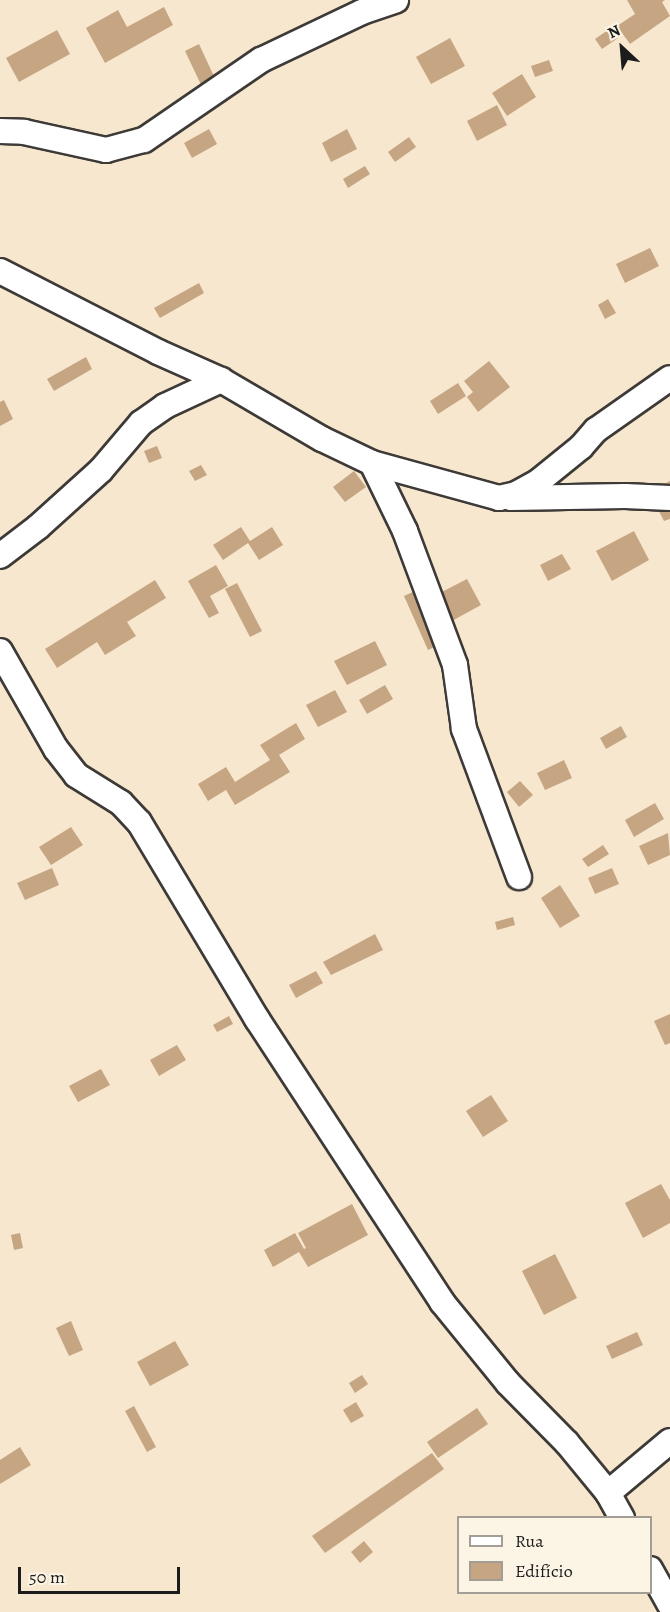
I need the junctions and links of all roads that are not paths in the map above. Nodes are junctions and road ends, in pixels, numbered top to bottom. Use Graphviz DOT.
graph roads {
  1 [pos="396,0"];
  2 [pos="0,131"];
  3 [pos="0,271"];
  4 [pos="670,378"];
  5 [pos="221,380"];
  6 [pos="372,463"];
  7 [pos="499,498"];
  8 [pos="670,498"];
  9 [pos="0,556"];
  10 [pos="0,651"];
  11 [pos="519,877"];
  12 [pos="670,1441"];
  13 [pos="608,1493"];
  14 [pos="621,1516"];
  15 [pos="652,1571"];
  16 [pos="670,1605"];
  1 -- 2 [label="street"];
  3 -- 5 [label="street"];
  4 -- 7 [label="street"];
  5 -- 6 [label="street"];
  5 -- 9 [label="street"];
  6 -- 7 [label="street"];
  6 -- 11 [label="street"];
  7 -- 8 [label="street"];
  10 -- 13 [label="street"];
  12 -- 13 [label="street"];
  13 -- 14 [label="street"];
  15 -- 16 [label="street"];
}
